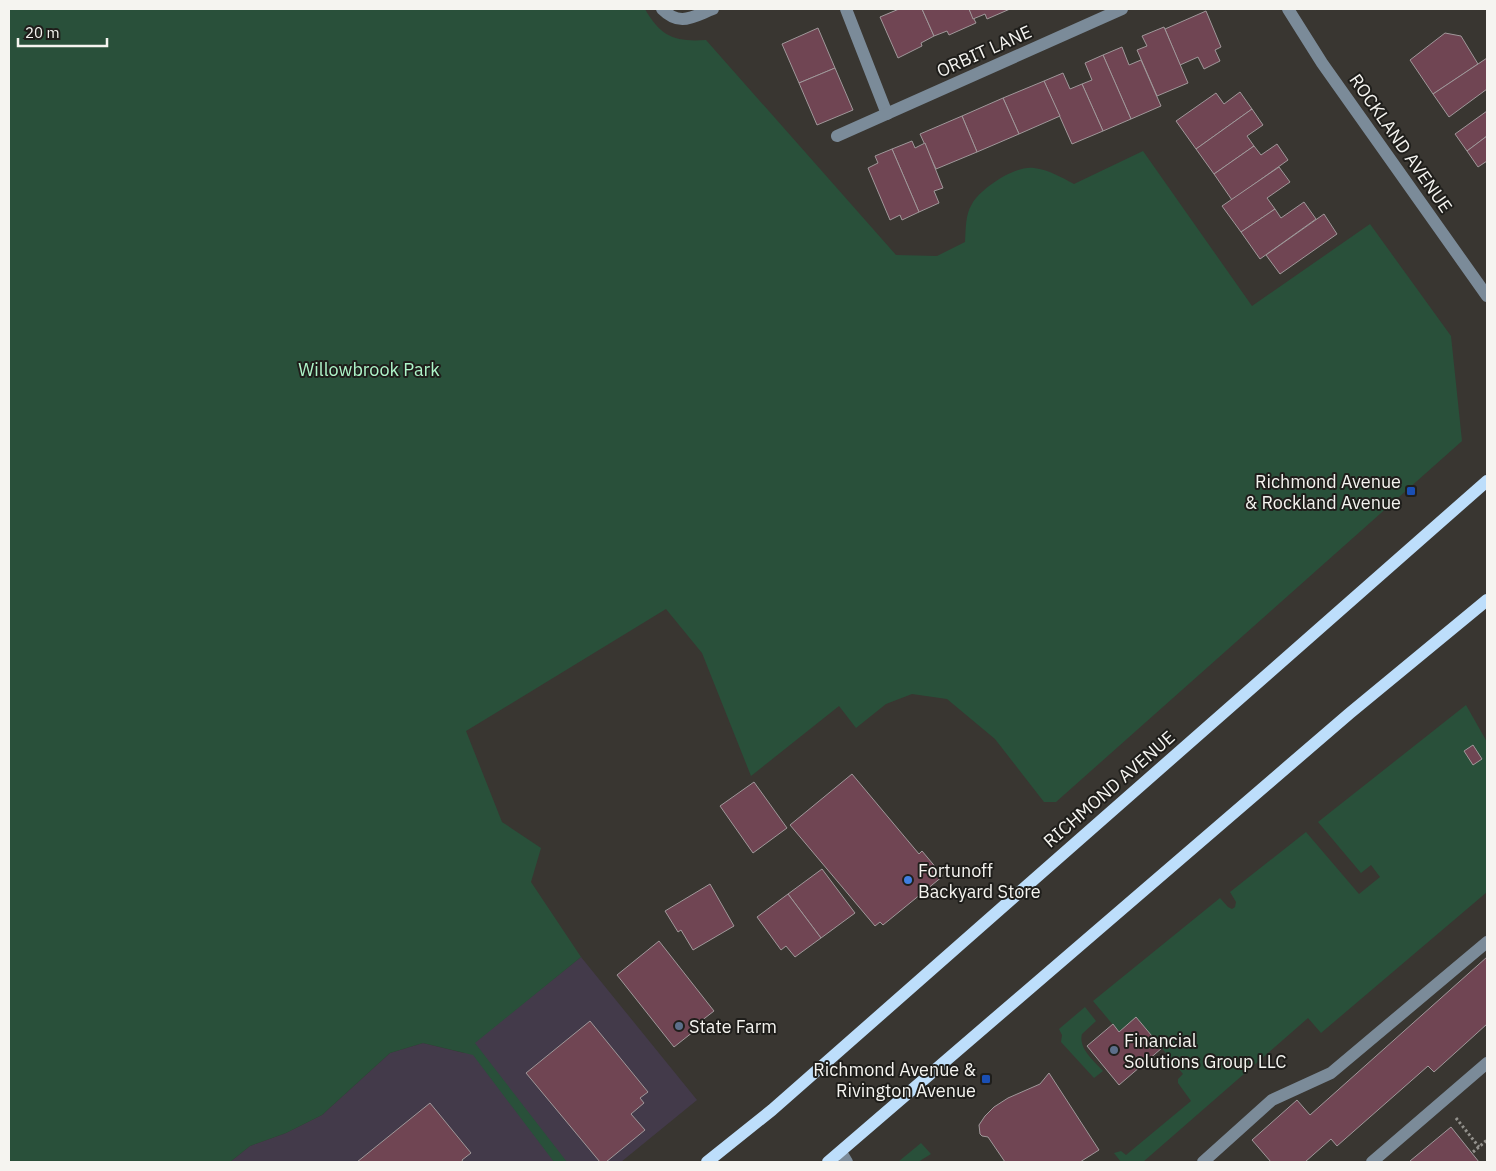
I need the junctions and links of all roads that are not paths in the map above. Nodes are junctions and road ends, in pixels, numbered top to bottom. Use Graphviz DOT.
graph roads {
  1 [pos="662,9"];
  2 [pos="713,9"];
  3 [pos="846,9"];
  4 [pos="1122,9"];
  5 [pos="1288,9"];
  6 [pos="887,114"];
  7 [pos="837,136"];
  8 [pos="1487,296"];
  9 [pos="1487,480"];
  10 [pos="1487,600"];
  11 [pos="1487,942"];
  12 [pos="1487,1064"];
  13 [pos="844,1157"];
  14 [pos="707,1162"];
  15 [pos="828,1162"];
  16 [pos="1203,1162"];
  17 [pos="1372,1162"];
  1 -- 2 [label="street"];
  3 -- 6 [label="street"];
  4 -- 6 [label="street, ORBIT LANE"];
  5 -- 8 [label="street, ROCKLAND AVENUE"];
  6 -- 7 [label="street, ORBIT LANE"];
  9 -- 14 [label="main road, RICHMOND AVENUE"];
  10 -- 13 [label="main road"];
  11 -- 16 [label="street"];
  12 -- 17 [label="street"];
  13 -- 15 [label="main road"];
}
